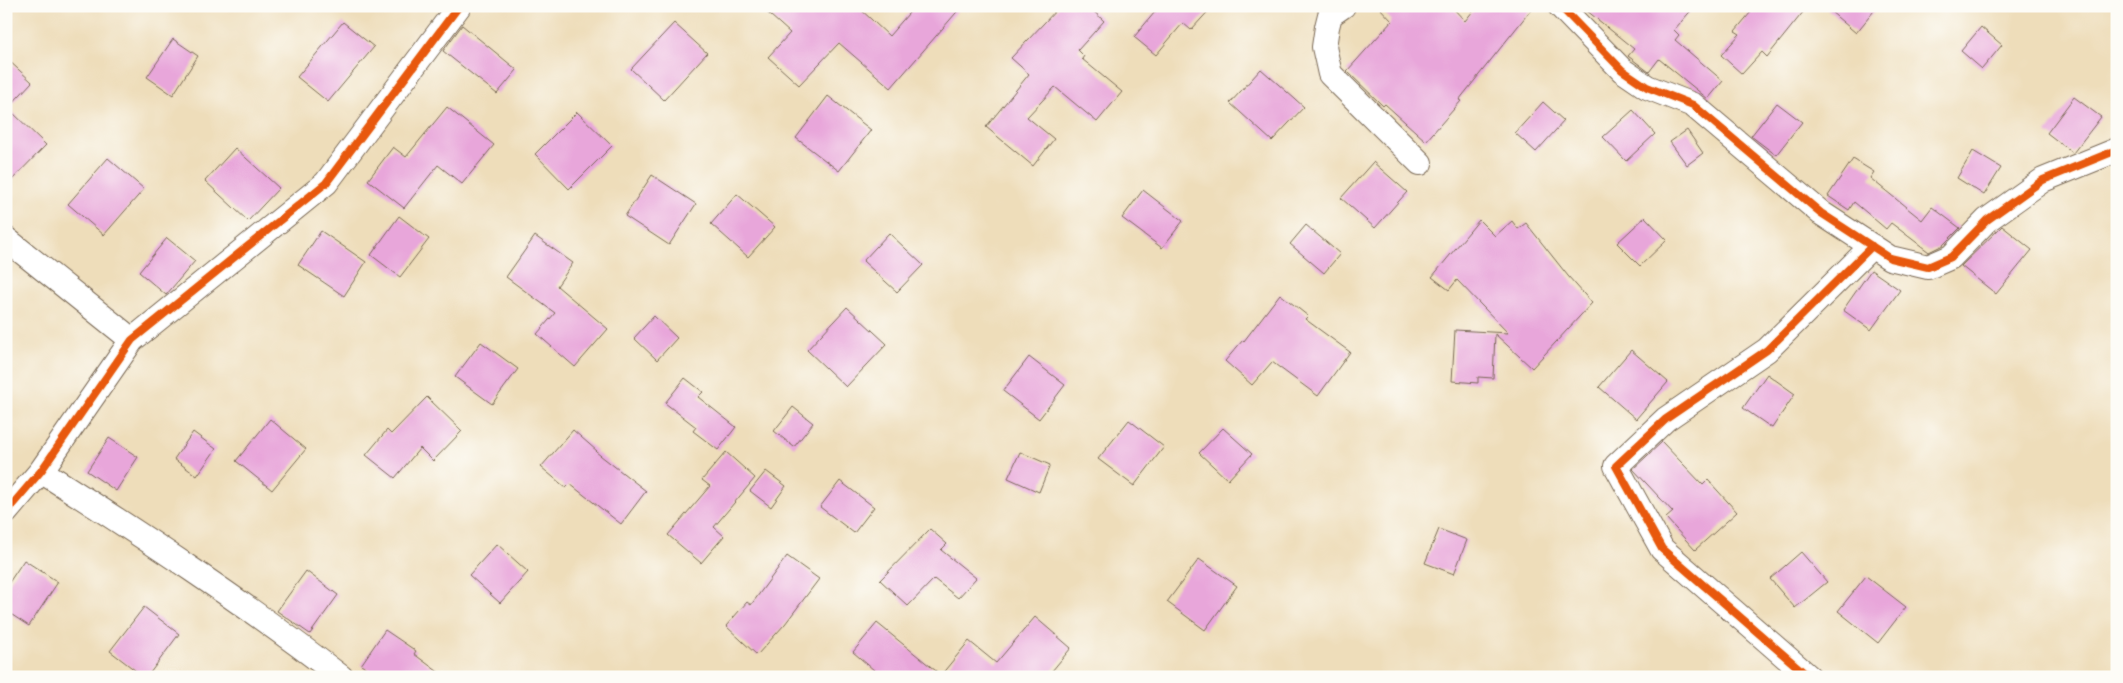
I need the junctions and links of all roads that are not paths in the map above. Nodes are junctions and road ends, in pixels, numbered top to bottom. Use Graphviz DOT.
graph roads {
  1 [pos="459,6"];
  2 [pos="1343,6"];
  3 [pos="1560,6"];
  4 [pos="2117,150"];
  5 [pos="1420,163"];
  6 [pos="6,239"];
  7 [pos="1872,246"];
  8 [pos="132,340"];
  9 [pos="41,471"];
  10 [pos="6,512"];
  11 [pos="341,677"];
  12 [pos="1809,677"];
  1 -- 8 [label="street"];
  2 -- 5 [label="street"];
  3 -- 7 [label="street"];
  4 -- 7 [label="street"];
  6 -- 8 [label="street"];
  7 -- 12 [label="street"];
  8 -- 9 [label="street"];
  9 -- 10 [label="street"];
  9 -- 11 [label="street"];
}
